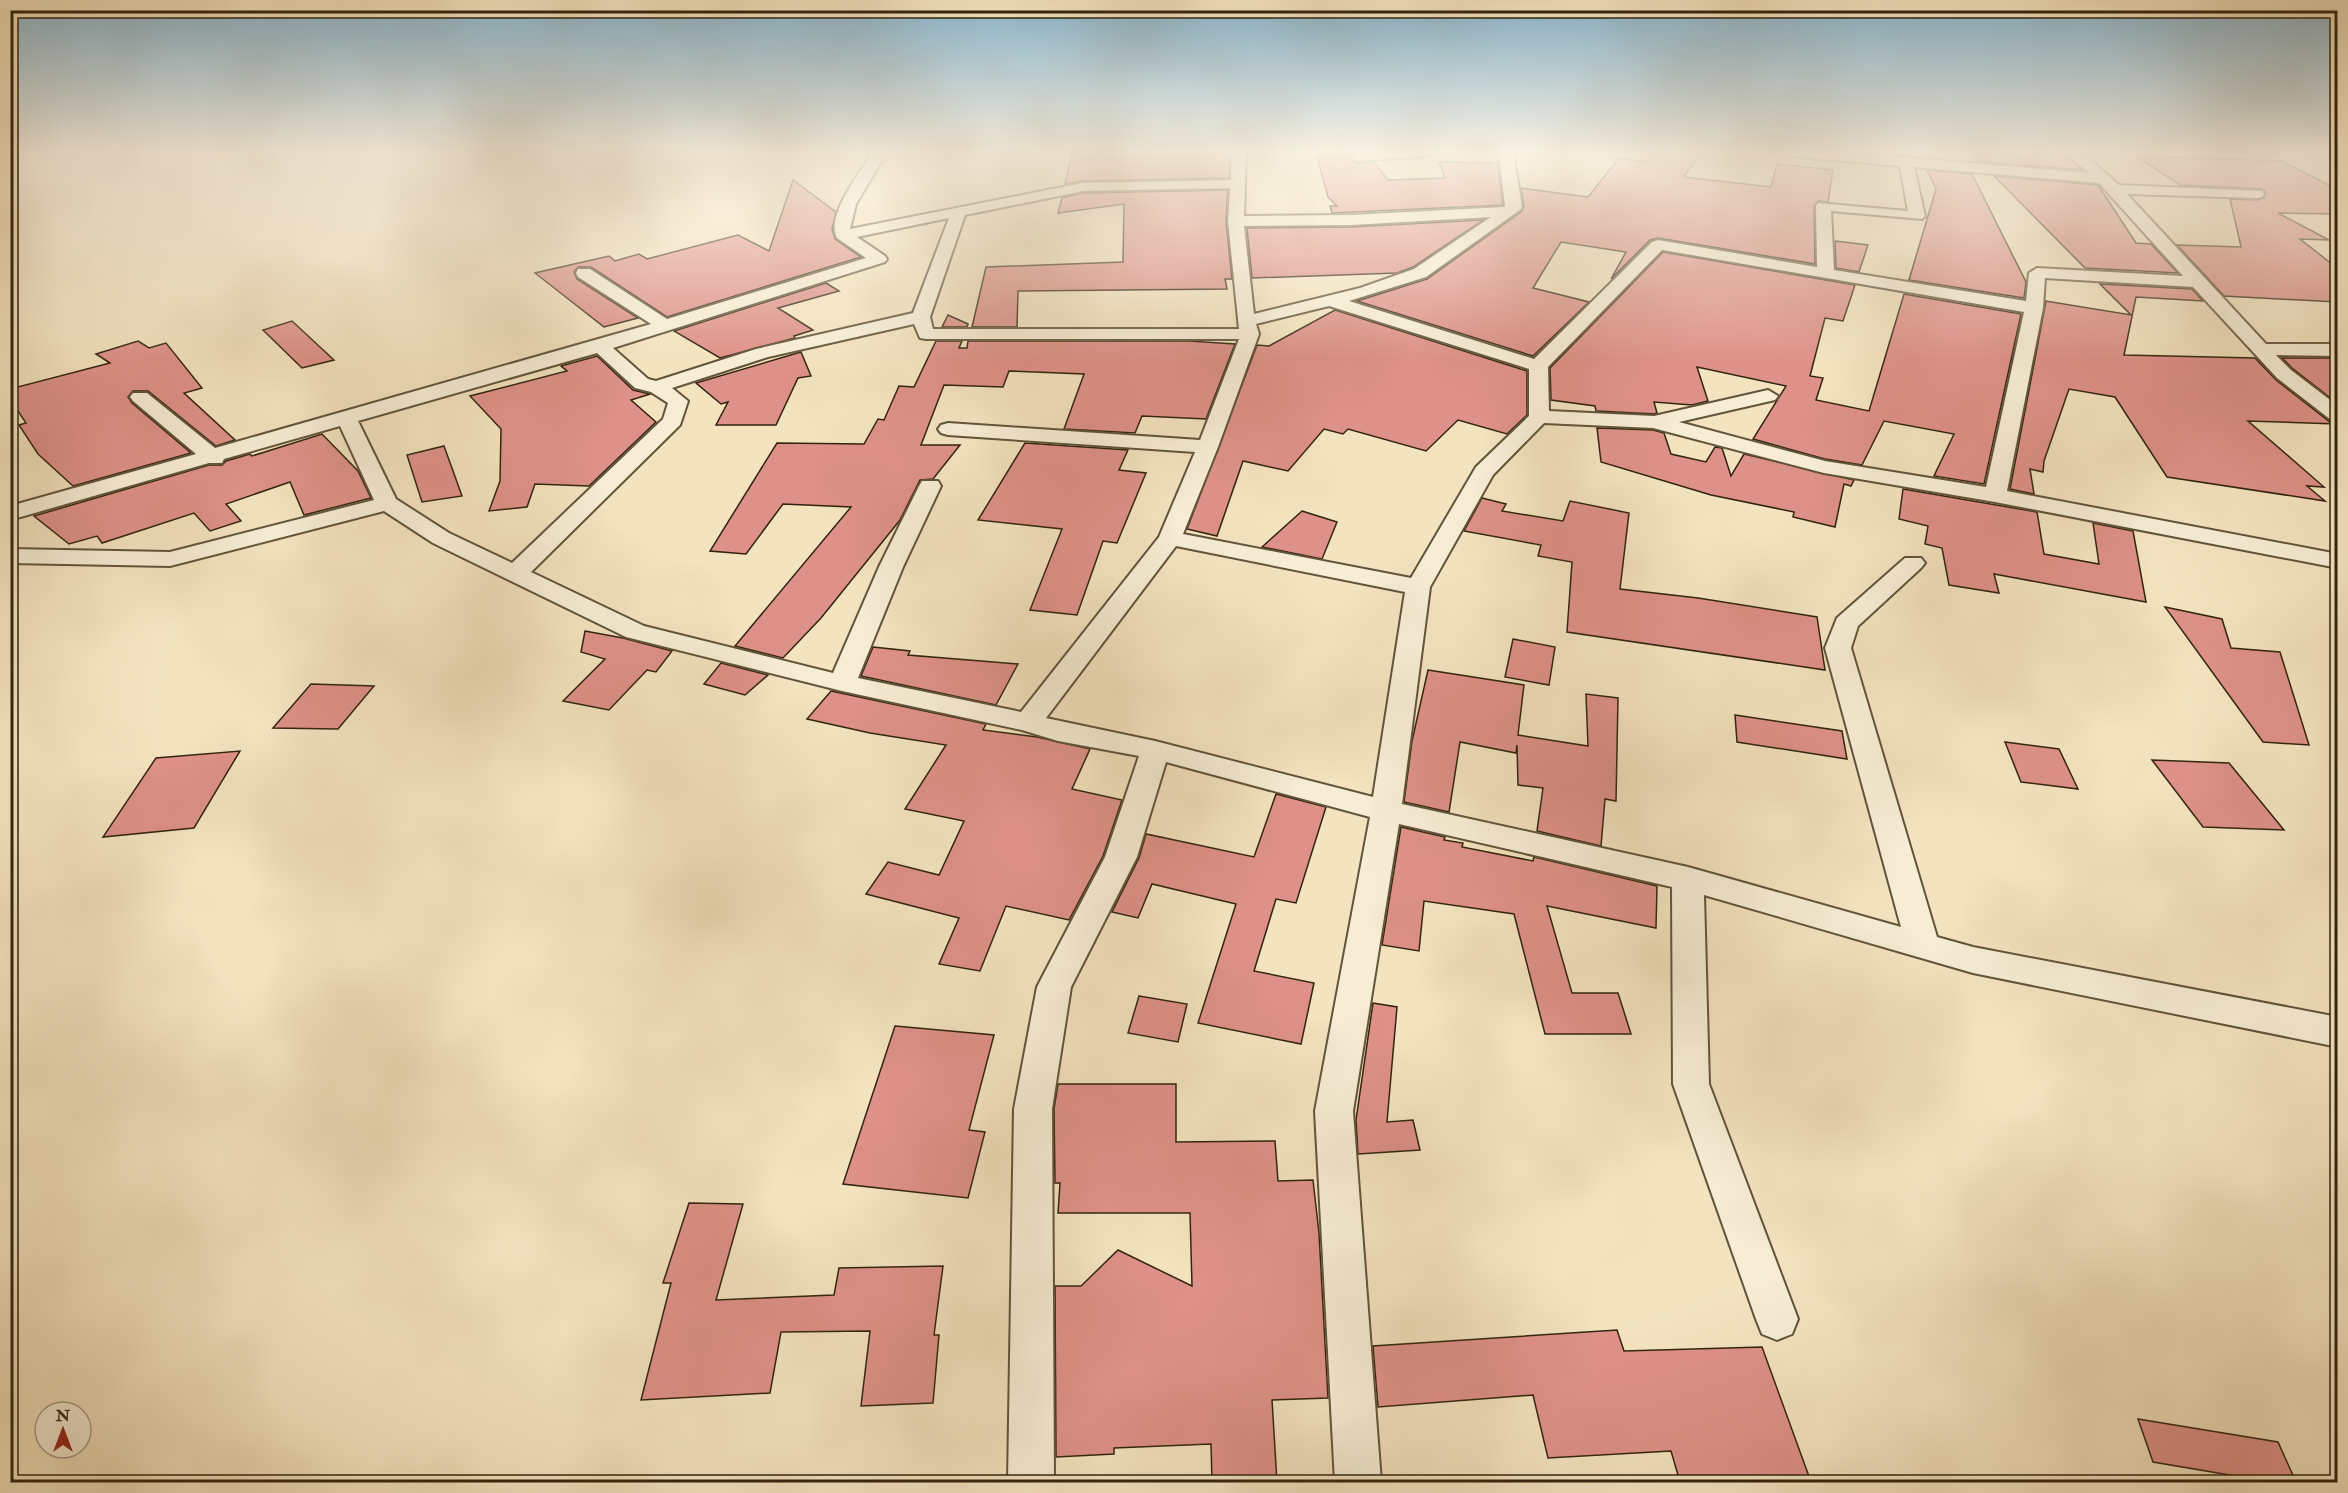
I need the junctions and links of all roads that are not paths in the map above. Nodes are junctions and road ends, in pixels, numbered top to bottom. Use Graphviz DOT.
graph roads {
  1 [pos="1236,221"];
  2 [pos="843,222"];
  3 [pos="910,222"];
  4 [pos="955,222"];
  5 [pos="1495,222"];
  6 [pos="1824,222"];
  7 [pos="2142,222"];
  8 [pos="843,235"];
  9 [pos="584,273"];
  10 [pos="1826,274"];
  11 [pos="2201,282"];
  12 [pos="1330,301"];
  13 [pos="2034,308"];
  14 [pos="921,317"];
  15 [pos="664,325"];
  16 [pos="1248,328"];
  17 [pos="600,346"];
  18 [pos="2261,349"];
  19 [pos="2337,350"];
  20 [pos="1538,366"];
  21 [pos="657,387"];
  22 [pos="1768,396"];
  23 [pos="140,397"];
  24 [pos="2337,416"];
  25 [pos="1539,417"];
  26 [pos="347,418"];
  27 [pos="1654,422"];
  28 [pos="948,429"];
  29 [pos="1208,447"];
  30 [pos="214,458"];
  31 [pos="930,486"];
  32 [pos="1995,495"];
  33 [pos="387,503"];
  34 [pos="10,513"];
  35 [pos="1170,538"];
  36 [pos="10,556"];
  37 [pos="2337,561"];
  38 [pos="1913,563"];
  39 [pos="514,575"];
  40 [pos="1418,587"];
  41 [pos="842,683"];
  42 [pos="1028,722"];
  43 [pos="1155,750"];
  44 [pos="1386,811"];
  45 [pos="1688,879"];
  46 [pos="1923,947"];
  47 [pos="2337,1032"];
  48 [pos="1777,1319"];
  49 [pos="1032,1482"];
  50 [pos="1358,1482"];
  1 -- 16 [label="street"];
  2 -- 8 [label="street"];
  3 -- 8 [label="street"];
  4 -- 14 [label="street"];
  5 -- 12 [label="street"];
  6 -- 10 [label="street"];
  7 -- 11 [label="street"];
  8 -- 15 [label="street"];
  9 -- 15 [label="street"];
  10 -- 13 [label="street"];
  10 -- 20 [label="street"];
  11 -- 13 [label="street"];
  11 -- 18 [label="street"];
  12 -- 16 [label="street"];
  12 -- 20 [label="street"];
  13 -- 32 [label="street"];
  14 -- 16 [label="street"];
  14 -- 21 [label="street"];
  15 -- 17 [label="street"];
  16 -- 29 [label="street"];
  17 -- 21 [label="street"];
  17 -- 26 [label="street"];
  18 -- 19 [label="street"];
  18 -- 24 [label="street"];
  20 -- 25 [label="street"];
  21 -- 39 [label="street"];
  22 -- 27 [label="street"];
  23 -- 30 [label="street"];
  25 -- 27 [label="street"];
  25 -- 40 [label="street"];
  26 -- 30 [label="street"];
  26 -- 33 [label="street"];
  27 -- 32 [label="street"];
  28 -- 29 [label="street"];
  29 -- 35 [label="street"];
  30 -- 34 [label="street"];
  31 -- 41 [label="street"];
  32 -- 37 [label="street"];
  33 -- 36 [label="street"];
  33 -- 39 [label="street"];
  35 -- 40 [label="street"];
  35 -- 42 [label="street"];
  38 -- 46 [label="street"];
  39 -- 41 [label="street"];
  40 -- 44 [label="street"];
  41 -- 42 [label="street"];
  42 -- 43 [label="street"];
  43 -- 44 [label="street"];
  43 -- 49 [label="street"];
  44 -- 45 [label="street"];
  44 -- 50 [label="street"];
  45 -- 46 [label="street"];
  45 -- 48 [label="street"];
  46 -- 47 [label="street"];
}
